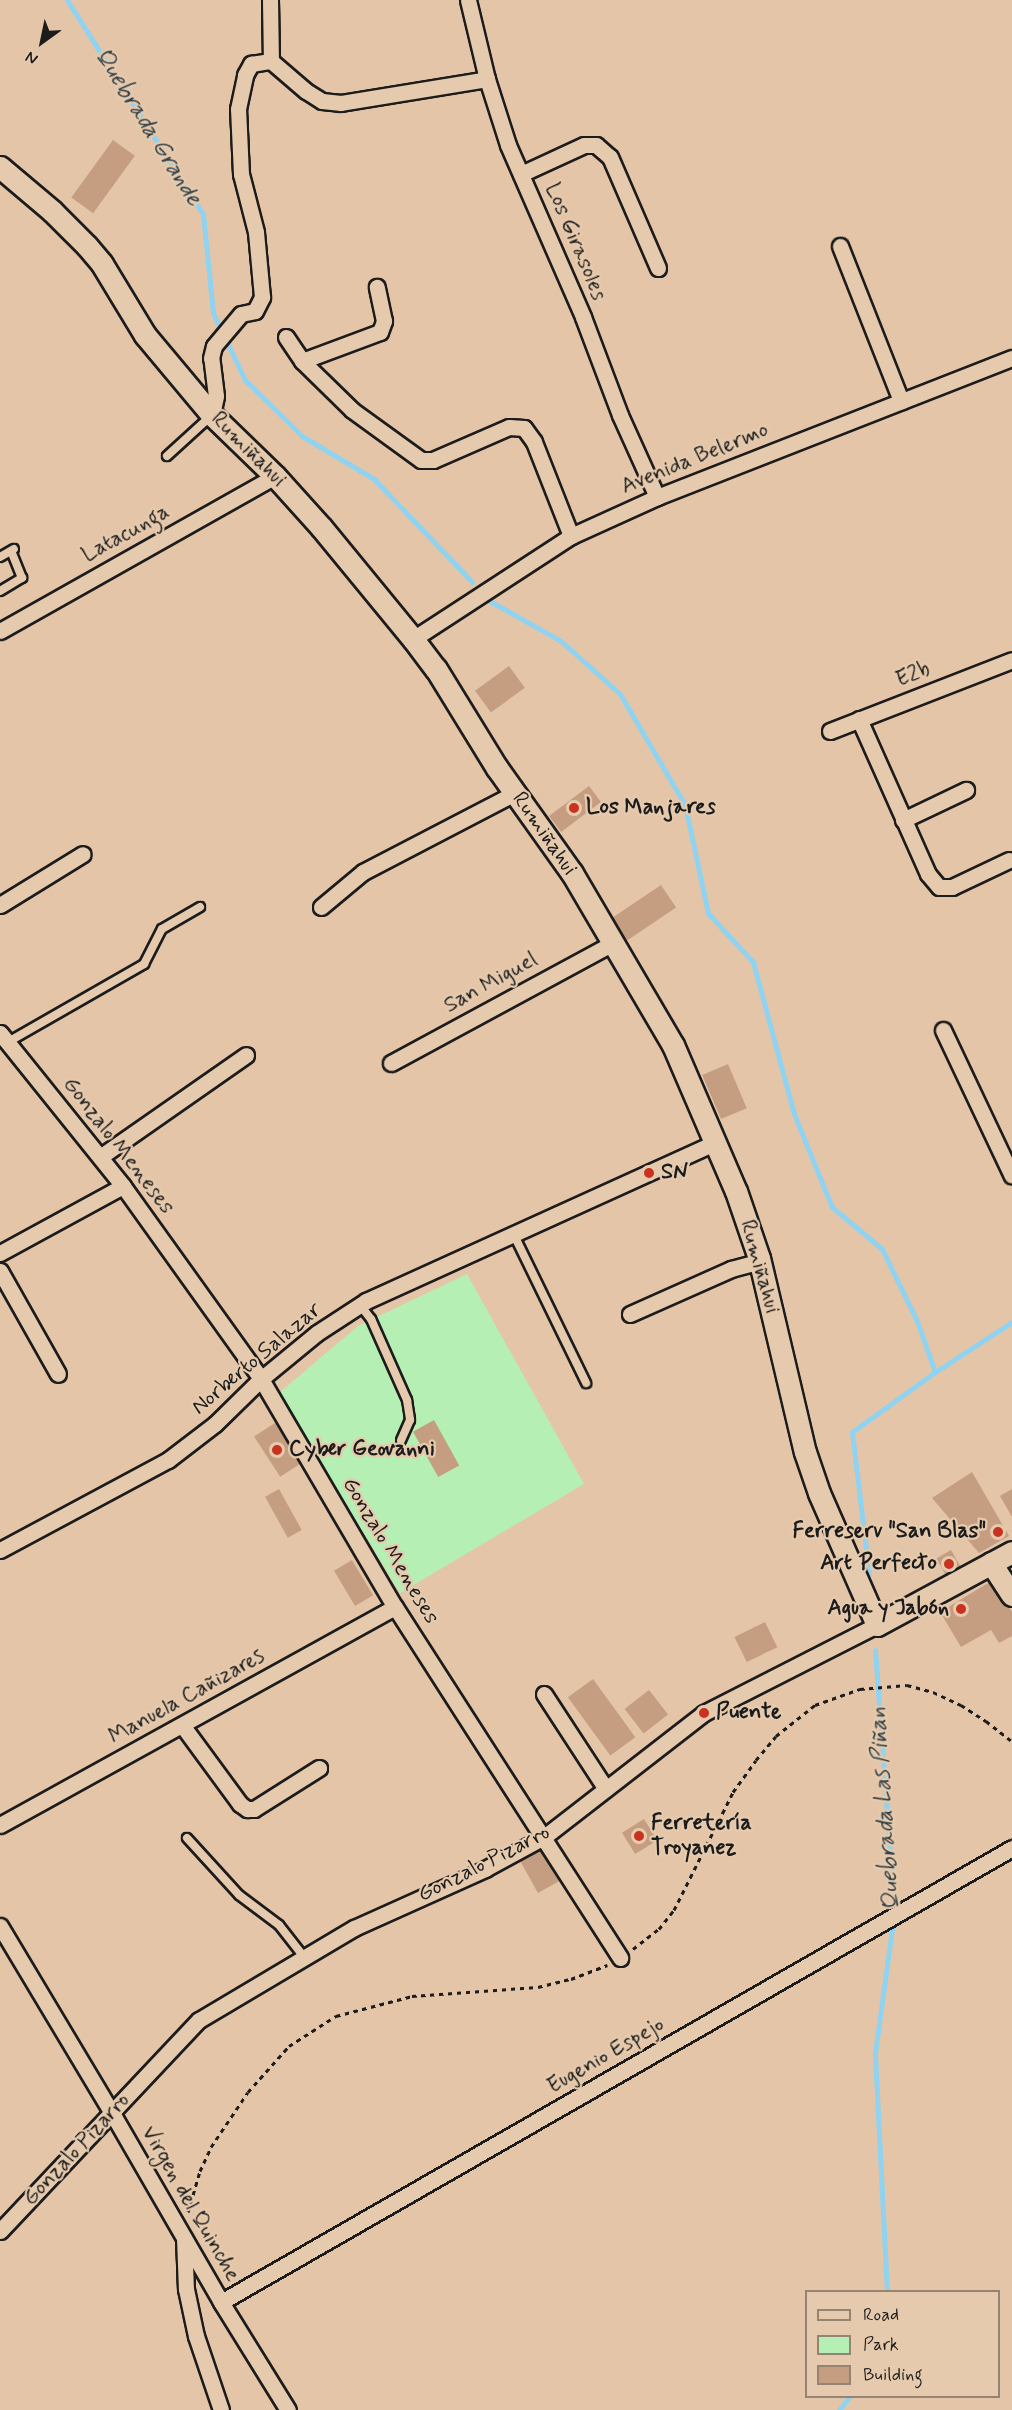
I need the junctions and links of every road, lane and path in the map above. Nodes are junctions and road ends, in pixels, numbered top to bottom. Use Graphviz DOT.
graph roads {
  1 [pos="270,0"];
  2 [pos="468,0"];
  3 [pos="272,61"];
  4 [pos="487,79"];
  5 [pos="0,167"];
  6 [pos="521,174"];
  7 [pos="840,246"];
  8 [pos="658,268"];
  9 [pos="377,287"];
  10 [pos="286,337"];
  11 [pos="1012,358"];
  12 [pos="302,361"];
  13 [pos="902,401"];
  14 [pos="212,415"];
  15 [pos="167,456"];
  16 [pos="274,476"];
  17 [pos="657,497"];
  18 [pos="570,536"];
  19 [pos="0,557"];
  20 [pos="0,591"];
  21 [pos="0,631"];
  22 [pos="413,639"];
  23 [pos="1012,660"];
  24 [pos="859,719"];
  25 [pos="830,731"];
  26 [pos="966,790"];
  27 [pos="516,793"];
  28 [pos="903,820"];
  29 [pos="83,854"];
  30 [pos="1009,860"];
  31 [pos="0,905"];
  32 [pos="200,907"];
  33 [pos="321,907"];
  34 [pos="613,943"];
  35 [pos="943,1030"];
  36 [pos="2,1040"];
  37 [pos="246,1055"];
  38 [pos="391,1063"];
  39 [pos="715,1143"];
  40 [pos="100,1157"];
  41 [pos="1012,1176"];
  42 [pos="123,1186"];
  43 [pos="513,1233"];
  44 [pos="0,1253"];
  45 [pos="760,1261"];
  46 [pos="0,1271"];
  47 [pos="360,1305"];
  48 [pos="630,1314"];
  49 [pos="58,1374"];
  50 [pos="261,1379"];
  51 [pos="586,1383"];
  52 [pos="401,1440"];
  53 [pos="0,1550"];
  54 [pos="1012,1552"];
  55 [pos="992,1563"];
  56 [pos="1012,1595"];
  57 [pos="395,1607"];
  58 [pos="877,1625"];
  59 [pos="544,1694"];
  60 [pos="182,1725"];
  61 [pos="1012,1741"];
  62 [pos="319,1768"];
  63 [pos="606,1789"];
  64 [pos="0,1826"];
  65 [pos="544,1837"];
  66 [pos="186,1838"];
  67 [pos="1012,1848"];
  68 [pos="0,1926"];
  69 [pos="304,1958"];
  70 [pos="620,1958"];
  71 [pos="112,2113"];
  72 [pos="0,2231"];
  73 [pos="184,2237"];
  74 [pos="221,2302"];
  75 [pos="220,2410"];
  76 [pos="288,2410"];
  1 -- 3 [label="street"];
  2 -- 4 [label="street, Los Girasoles"];
  3 -- 4 [label="street"];
  3 -- 14 [label="street"];
  4 -- 6 [label="street, Los Girasoles"];
  5 -- 14 [label="street, Rumiñahui"];
  6 -- 8 [label="street"];
  6 -- 17 [label="street, Los Girasoles"];
  7 -- 13 [label="street"];
  9 -- 12 [label="street"];
  10 -- 12 [label="street"];
  11 -- 13 [label="street, Avenida Belermo"];
  12 -- 18 [label="street"];
  13 -- 17 [label="street, Avenida Belermo"];
  14 -- 15 [label="lane"];
  14 -- 16 [label="street, Rumiñahui"];
  16 -- 21 [label="street, Latacunga"];
  16 -- 22 [label="street, Rumiñahui"];
  17 -- 18 [label="street, Avenida Belermo"];
  18 -- 22 [label="street, Avenida Belermo"];
  19 -- 20 [label="lane"];
  22 -- 27 [label="street, Rumiñahui"];
  23 -- 24 [label="street, E2b"];
  24 -- 25 [label="street, E2b"];
  24 -- 28 [label="street"];
  26 -- 28 [label="street"];
  27 -- 33 [label="street"];
  27 -- 34 [label="street, Rumiñahui"];
  28 -- 30 [label="street"];
  29 -- 31 [label="street"];
  32 -- 36 [label="lane"];
  34 -- 38 [label="street, San Miguel"];
  34 -- 39 [label="street, Rumiñahui"];
  35 -- 41 [label="street"];
  36 -- 40 [label="street, Gonzalo Meneses"];
  37 -- 40 [label="street"];
  39 -- 43 [label="street, Norberto Salazar"];
  39 -- 45 [label="street, Rumiñahui"];
  40 -- 42 [label="street, Gonzalo Meneses"];
  42 -- 44 [label="street"];
  42 -- 50 [label="street, Gonzalo Meneses"];
  43 -- 47 [label="street, Norberto Salazar"];
  43 -- 51 [label="lane"];
  45 -- 48 [label="street"];
  45 -- 58 [label="street, Rumiñahui"];
  46 -- 49 [label="street"];
  47 -- 50 [label="street, Norberto Salazar"];
  47 -- 52 [label="lane"];
  50 -- 53 [label="street, Norberto Salazar"];
  50 -- 57 [label="street, Gonzalo Meneses"];
  54 -- 55 [label="street, Gonzalo Pizarro"];
  55 -- 56 [label="street"];
  55 -- 58 [label="street, Gonzalo Pizarro"];
  57 -- 60 [label="street, Manuela Cañizares"];
  57 -- 65 [label="street, Gonzalo Meneses"];
  58 -- 63 [label="street, Gonzalo Pizarro"];
  59 -- 63 [label="street"];
  60 -- 62 [label="street"];
  60 -- 64 [label="street, Manuela Cañizares"];
  61 -- 70 [label="path"];
  63 -- 65 [label="street, Gonzalo Pizarro"];
  65 -- 69 [label="street, Gonzalo Pizarro"];
  65 -- 70 [label="street, Gonzalo Meneses"];
  66 -- 69 [label="lane"];
  67 -- 74 [label="street, Eugenio Espejo"];
  68 -- 71 [label="street, Virgen del Quinche"];
  69 -- 71 [label="street, Gonzalo Pizarro"];
  70 -- 73 [label="path"];
  71 -- 72 [label="street, Gonzalo Pizarro"];
  71 -- 73 [label="street, Virgen del Quinche"];
  73 -- 74 [label="street, Virgen del Quinche"];
  73 -- 75 [label="street"];
  74 -- 76 [label="street, Virgen del Quinche"];
}
